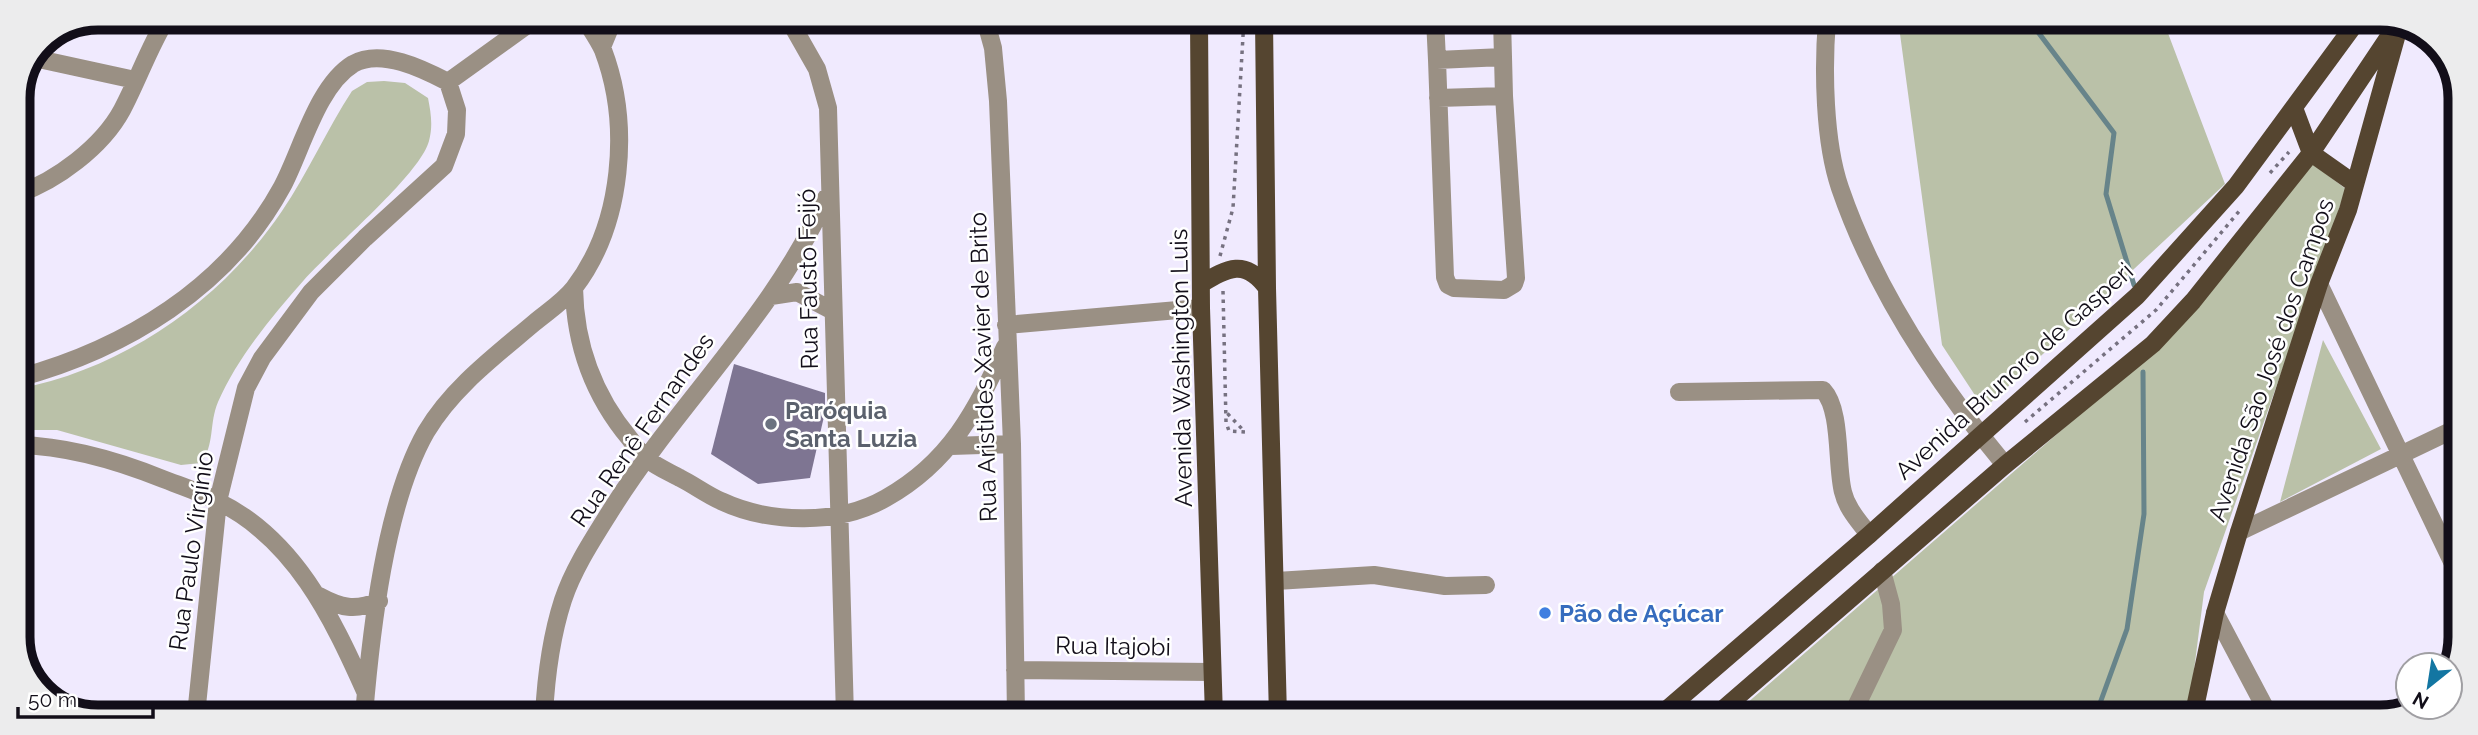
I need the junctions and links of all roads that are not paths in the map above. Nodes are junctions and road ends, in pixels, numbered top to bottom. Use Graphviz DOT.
graph roads {
  1 [pos="161,30"];
  2 [pos="520,30"];
  3 [pos="591,30"];
  4 [pos="609,30"];
  5 [pos="795,30"];
  6 [pos="988,30"];
  7 [pos="1199,30"];
  8 [pos="1264,30"];
  9 [pos="1436,30"];
  10 [pos="1502,30"];
  11 [pos="1827,30"];
  12 [pos="2351,30"];
  13 [pos="2393,31"];
  14 [pos="2397,32"];
  15 [pos="602,47"];
  16 [pos="1503,57"];
  17 [pos="41,60"];
  18 [pos="1437,60"];
  19 [pos="135,80"];
  20 [pos="448,82"];
  21 [pos="1504,96"];
  22 [pos="1438,98"];
  23 [pos="2294,108"];
  24 [pos="2311,153"];
  25 [pos="2355,184"];
  26 [pos="30,186"];
  27 [pos="829,192"];
  28 [pos="1201,284"];
  29 [pos="2319,284"];
  30 [pos="573,288"];
  31 [pos="1267,288"];
  32 [pos="771,296"];
  33 [pos="1201,308"];
  34 [pos="833,311"];
  35 [pos="1007,334"];
  36 [pos="30,374"];
  37 [pos="1679,392"];
  38 [pos="2448,432"];
  39 [pos="1979,434"];
  40 [pos="1012,444"];
  41 [pos="30,445"];
  42 [pos="951,446"];
  43 [pos="2399,456"];
  44 [pos="646,459"];
  45 [pos="2005,465"];
  46 [pos="218,501"];
  47 [pos="839,516"];
  48 [pos="2239,532"];
  49 [pos="1869,535"];
  50 [pos="2448,554"];
  51 [pos="1882,571"];
  52 [pos="1276,581"];
  53 [pos="1486,585"];
  54 [pos="319,596"];
  55 [pos="379,601"];
  56 [pos="2215,612"];
  57 [pos="1015,670"];
  58 [pos="1211,672"];
  59 [pos="366,692"];
  60 [pos="197,705"];
  61 [pos="365,705"];
  62 [pos="545,705"];
  63 [pos="845,705"];
  64 [pos="1016,705"];
  65 [pos="1213,705"];
  66 [pos="1278,705"];
  67 [pos="1672,705"];
  68 [pos="1728,705"];
  69 [pos="1857,705"];
  70 [pos="2196,705"];
  71 [pos="2264,705"];
  1 -- 19 [label="street"];
  2 -- 20 [label="street"];
  3 -- 15 [label="street"];
  4 -- 15 [label="street"];
  5 -- 27 [label="street, Rua Fausto Feijó"];
  6 -- 35 [label="street, Rua Aristides Xavier de Brito"];
  7 -- 28 [label="main road, Avenida Washington Luis"];
  8 -- 31 [label="main road"];
  9 -- 18 [label="street"];
  10 -- 16 [label="street"];
  11 -- 39 [label="street"];
  12 -- 23 [label="main road, Avenida Brunoro de Gasperi"];
  13 -- 24 [label="main road"];
  14 -- 25 [label="main road, Avenida São José dos Campos"];
  15 -- 30 [label="street"];
  16 -- 18 [label="street"];
  16 -- 21 [label="street"];
  17 -- 19 [label="street"];
  18 -- 22 [label="street"];
  19 -- 26 [label="street"];
  20 -- 36 [label="street"];
  20 -- 46 [label="street, Rua Paulo Virgínio"];
  21 -- 22 [label="street"];
  21 -- 22 [label="street"];
  23 -- 24 [label="main road"];
  23 -- 39 [label="main road, Avenida Brunoro de Gasperi"];
  24 -- 25 [label="main road"];
  24 -- 45 [label="main road"];
  25 -- 29 [label="main road, Avenida São José dos Campos"];
  27 -- 32 [label="street, Rua Renê Fernandes"];
  27 -- 34 [label="street, Rua Fausto Feijó"];
  28 -- 31 [label="main road"];
  28 -- 33 [label="main road, Avenida Washington Luis"];
  29 -- 43 [label="street"];
  29 -- 48 [label="main road, Avenida São José dos Campos"];
  30 -- 44 [label="street"];
  30 -- 55 [label="street"];
  31 -- 52 [label="main road"];
  32 -- 34 [label="street"];
  32 -- 44 [label="street, Rua Renê Fernandes"];
  33 -- 35 [label="street"];
  33 -- 58 [label="main road, Avenida Washington Luis"];
  34 -- 47 [label="street, Rua Fausto Feijó"];
  35 -- 40 [label="street, Rua Aristides Xavier de Brito"];
  35 -- 42 [label="street"];
  37 -- 49 [label="street"];
  38 -- 43 [label="street"];
  39 -- 45 [label="street"];
  39 -- 49 [label="main road, Avenida Brunoro de Gasperi"];
  40 -- 42 [label="street"];
  40 -- 57 [label="street, Rua Aristides Xavier de Brito"];
  41 -- 46 [label="street"];
  42 -- 47 [label="street"];
  43 -- 48 [label="street"];
  43 -- 50 [label="street"];
  44 -- 47 [label="street"];
  44 -- 62 [label="street, Rua Renê Fernandes"];
  45 -- 51 [label="main road"];
  46 -- 54 [label="street"];
  46 -- 60 [label="street, Rua Paulo Virgínio"];
  47 -- 63 [label="street, Rua Fausto Feijó"];
  48 -- 56 [label="main road, Avenida São José dos Campos"];
  49 -- 67 [label="main road, Avenida Brunoro de Gasperi"];
  51 -- 68 [label="main road"];
  51 -- 69 [label="street"];
  52 -- 53 [label="street"];
  52 -- 66 [label="main road"];
  54 -- 55 [label="street"];
  54 -- 59 [label="street"];
  55 -- 59 [label="street"];
  56 -- 70 [label="main road, Avenida São José dos Campos"];
  56 -- 71 [label="street"];
  57 -- 58 [label="street, Rua Itajobi"];
  57 -- 64 [label="street, Rua Aristides Xavier de Brito"];
  58 -- 65 [label="main road, Avenida Washington Luis"];
  59 -- 61 [label="street"];
}
